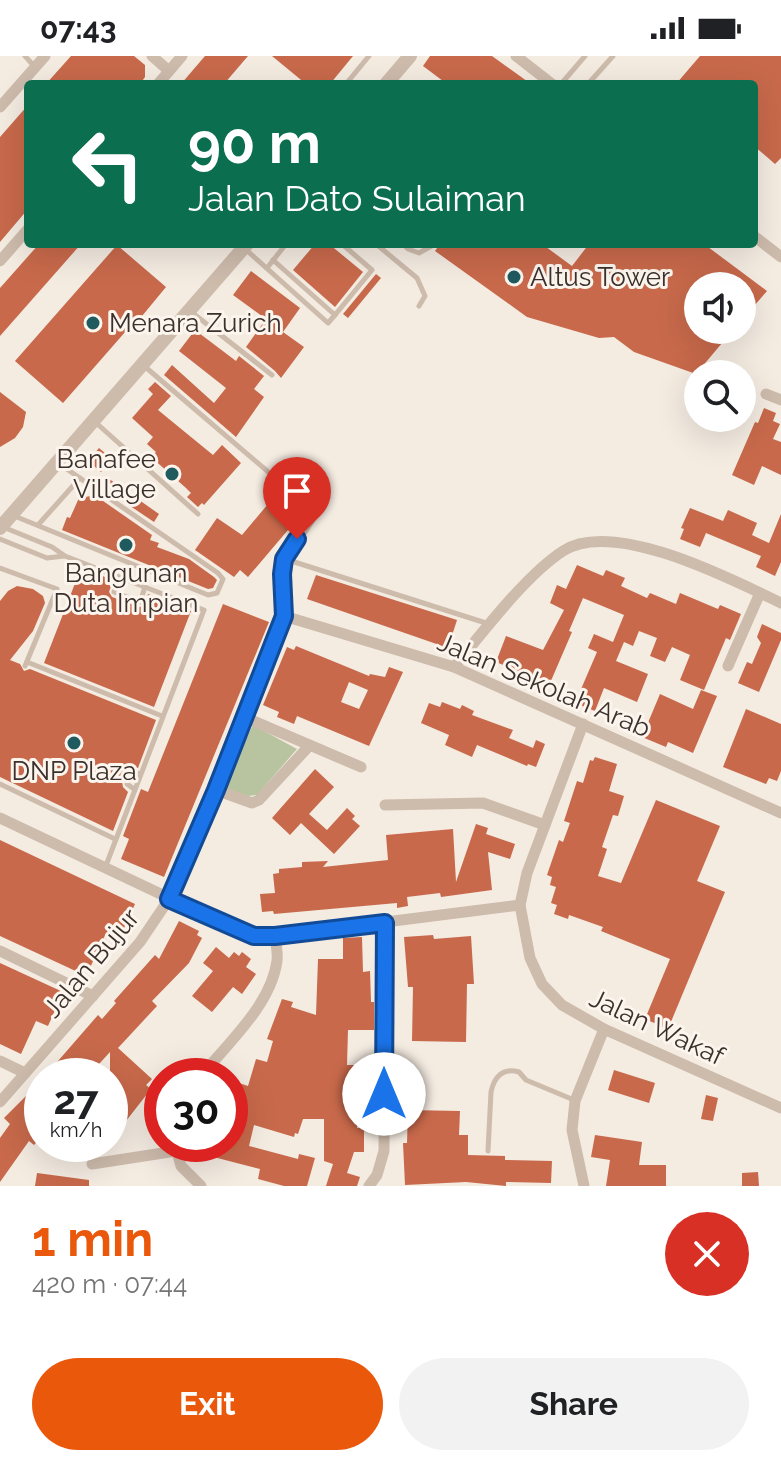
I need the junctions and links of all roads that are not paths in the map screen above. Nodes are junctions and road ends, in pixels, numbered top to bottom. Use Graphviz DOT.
graph roads {
  1 [pos="25,56"];
  2 [pos="45,56"];
  3 [pos="152,56"];
  4 [pos="182,56"];
  5 [pos="369,56"];
  6 [pos="410,56"];
  7 [pos="516,56"];
  8 [pos="585,56"];
  9 [pos="613,56"];
  10 [pos="35,67"];
  11 [pos="169,71"];
  12 [pos="161,80"];
  13 [pos="349,80"];
  14 [pos="389,80"];
  15 [pos="547,80"];
  16 [pos="565,80"];
  17 [pos="592,80"];
  18 [pos="0,107"];
  19 [pos="24,234"];
  20 [pos="758,239"];
  21 [pos="243,248"];
  22 [pos="247,248"];
  23 [pos="283,248"];
  24 [pos="347,248"];
  25 [pos="381,248"];
  26 [pos="407,248"];
  27 [pos="432,248"];
  28 [pos="781,257"];
  29 [pos="273,260"];
  30 [pos="0,261"];
  31 [pos="267,268"];
  32 [pos="419,306"];
  33 [pos="189,310"];
  34 [pos="335,315"];
  35 [pos="142,365"];
  36 [pos="272,375"];
  37 [pos="766,394"];
  38 [pos="781,400"];
  39 [pos="94,421"];
  40 [pos="57,463"];
  41 [pos="80,478"];
  42 [pos="280,482"];
  43 [pos="198,514"];
  44 [pos="310,519"];
  45 [pos="38,525"];
  46 [pos="3,527"];
  47 [pos="65,556"];
  48 [pos="284,559"];
  49 [pos="0,568"];
  50 [pos="120,577"];
  51 [pos="145,587"];
  52 [pos="760,593"];
  53 [pos="781,603"];
  54 [pos="284,616"];
  55 [pos="490,625"];
  56 [pos="728,666"];
  57 [pos="454,667"];
  58 [pos="162,716"];
  59 [pos="244,717"];
  60 [pos="583,724"];
  61 [pos="309,746"];
  62 [pos="361,767"];
  63 [pos="0,784"];
  64 [pos="216,790"];
  65 [pos="385,805"];
  66 [pos="781,813"];
  67 [pos="0,818"];
  68 [pos="545,825"];
  69 [pos="115,839"];
  70 [pos="105,869"];
  71 [pos="169,899"];
  72 [pos="520,905"];
  73 [pos="385,923"];
  74 [pos="275,936"];
  75 [pos="0,951"];
  76 [pos="93,996"];
  77 [pos="604,1029"];
  78 [pos="38,1058"];
  79 [pos="216,1058"];
  80 [pos="0,1061"];
  81 [pos="24,1073"];
  82 [pos="24,1074"];
  83 [pos="575,1101"];
  84 [pos="0,1102"];
  85 [pos="781,1108"];
  86 [pos="488,1151"];
  87 [pos="144,1153"];
  88 [pos="180,1162"];
  89 [pos="92,1164"];
  90 [pos="201,1186"];
  91 [pos="369,1186"];
  92 [pos="584,1186"];
  1 -- 10 [label="lane"];
  2 -- 10 [label="street"];
  3 -- 11 [label="street"];
  4 -- 11 [label="street"];
  5 -- 13 [label="lane"];
  6 -- 14 [label="street"];
  7 -- 15 [label="street"];
  8 -- 16 [label="lane"];
  9 -- 17 [label="lane"];
  10 -- 18 [label="street"];
  11 -- 12 [label="street"];
  19 -- 30 [label="street"];
  20 -- 28 [label="street"];
  21 -- 33 [label="street"];
  22 -- 31 [label="lane"];
  23 -- 29 [label="lane"];
  24 -- 34 [label="lane"];
  25 -- 32 [label="lane"];
  26 -- 27 [label="lane"];
  29 -- 31 [label="lane"];
  29 -- 34 [label="lane"];
  31 -- 34 [label="lane"];
  33 -- 35 [label="street"];
  33 -- 36 [label="lane"];
  35 -- 39 [label="street"];
  35 -- 42 [label="lane"];
  37 -- 38 [label="street"];
  39 -- 40 [label="street"];
  39 -- 43 [label="lane"];
  40 -- 41 [label="lane"];
  40 -- 46 [label="street"];
  41 -- 45 [label="lane"];
  41 -- 45 [label="lane"];
  44 -- 48 [label="street"];
  45 -- 46 [label="lane"];
  46 -- 47 [label="lane"];
  46 -- 47 [label="lane"];
  47 -- 50 [label="lane"];
  48 -- 54 [label="street, Jalan Bujur"];
  48 -- 55 [label="lane"];
  49 -- 58 [label="lane"];
  50 -- 51 [label="lane"];
  50 -- 51 [label="lane"];
  51 -- 58 [label="lane"];
  52 -- 53 [label="street"];
  52 -- 55 [label="street"];
  52 -- 56 [label="street"];
  54 -- 57 [label="street, Jalan Sekolah Arab"];
  54 -- 59 [label="street, Jalan Bujur"];
  55 -- 57 [label="street"];
  57 -- 60 [label="street, Jalan Sekolah Arab"];
  58 -- 69 [label="lane"];
  59 -- 61 [label="street"];
  59 -- 64 [label="street, Jalan Bujur"];
  60 -- 66 [label="street, Jalan Sekolah Arab"];
  60 -- 68 [label="street, Jalan Wakaf"];
  61 -- 62 [label="street"];
  61 -- 64 [label="street"];
  63 -- 69 [label="lane"];
  64 -- 71 [label="street, Jalan Bujur"];
  65 -- 68 [label="street"];
  67 -- 70 [label="street"];
  68 -- 72 [label="street, Jalan Wakaf"];
  69 -- 70 [label="lane"];
  70 -- 71 [label="street"];
  71 -- 74 [label="street"];
  71 -- 76 [label="street, Jalan Bujur"];
  72 -- 73 [label="street"];
  72 -- 77 [label="street, Jalan Wakaf"];
  73 -- 74 [label="street"];
  73 -- 91 [label="street"];
  74 -- 79 [label="street"];
  75 -- 76 [label="street"];
  76 -- 78 [label="street, Jalan Bujur"];
  77 -- 83 [label="street"];
  77 -- 85 [label="street, Jalan Wakaf"];
  80 -- 81 [label="street"];
  82 -- 84 [label="street, Jalan Bujur"];
  83 -- 86 [label="lane"];
  83 -- 92 [label="street"];
  87 -- 89 [label="street"];
  88 -- 90 [label="street"];
}
